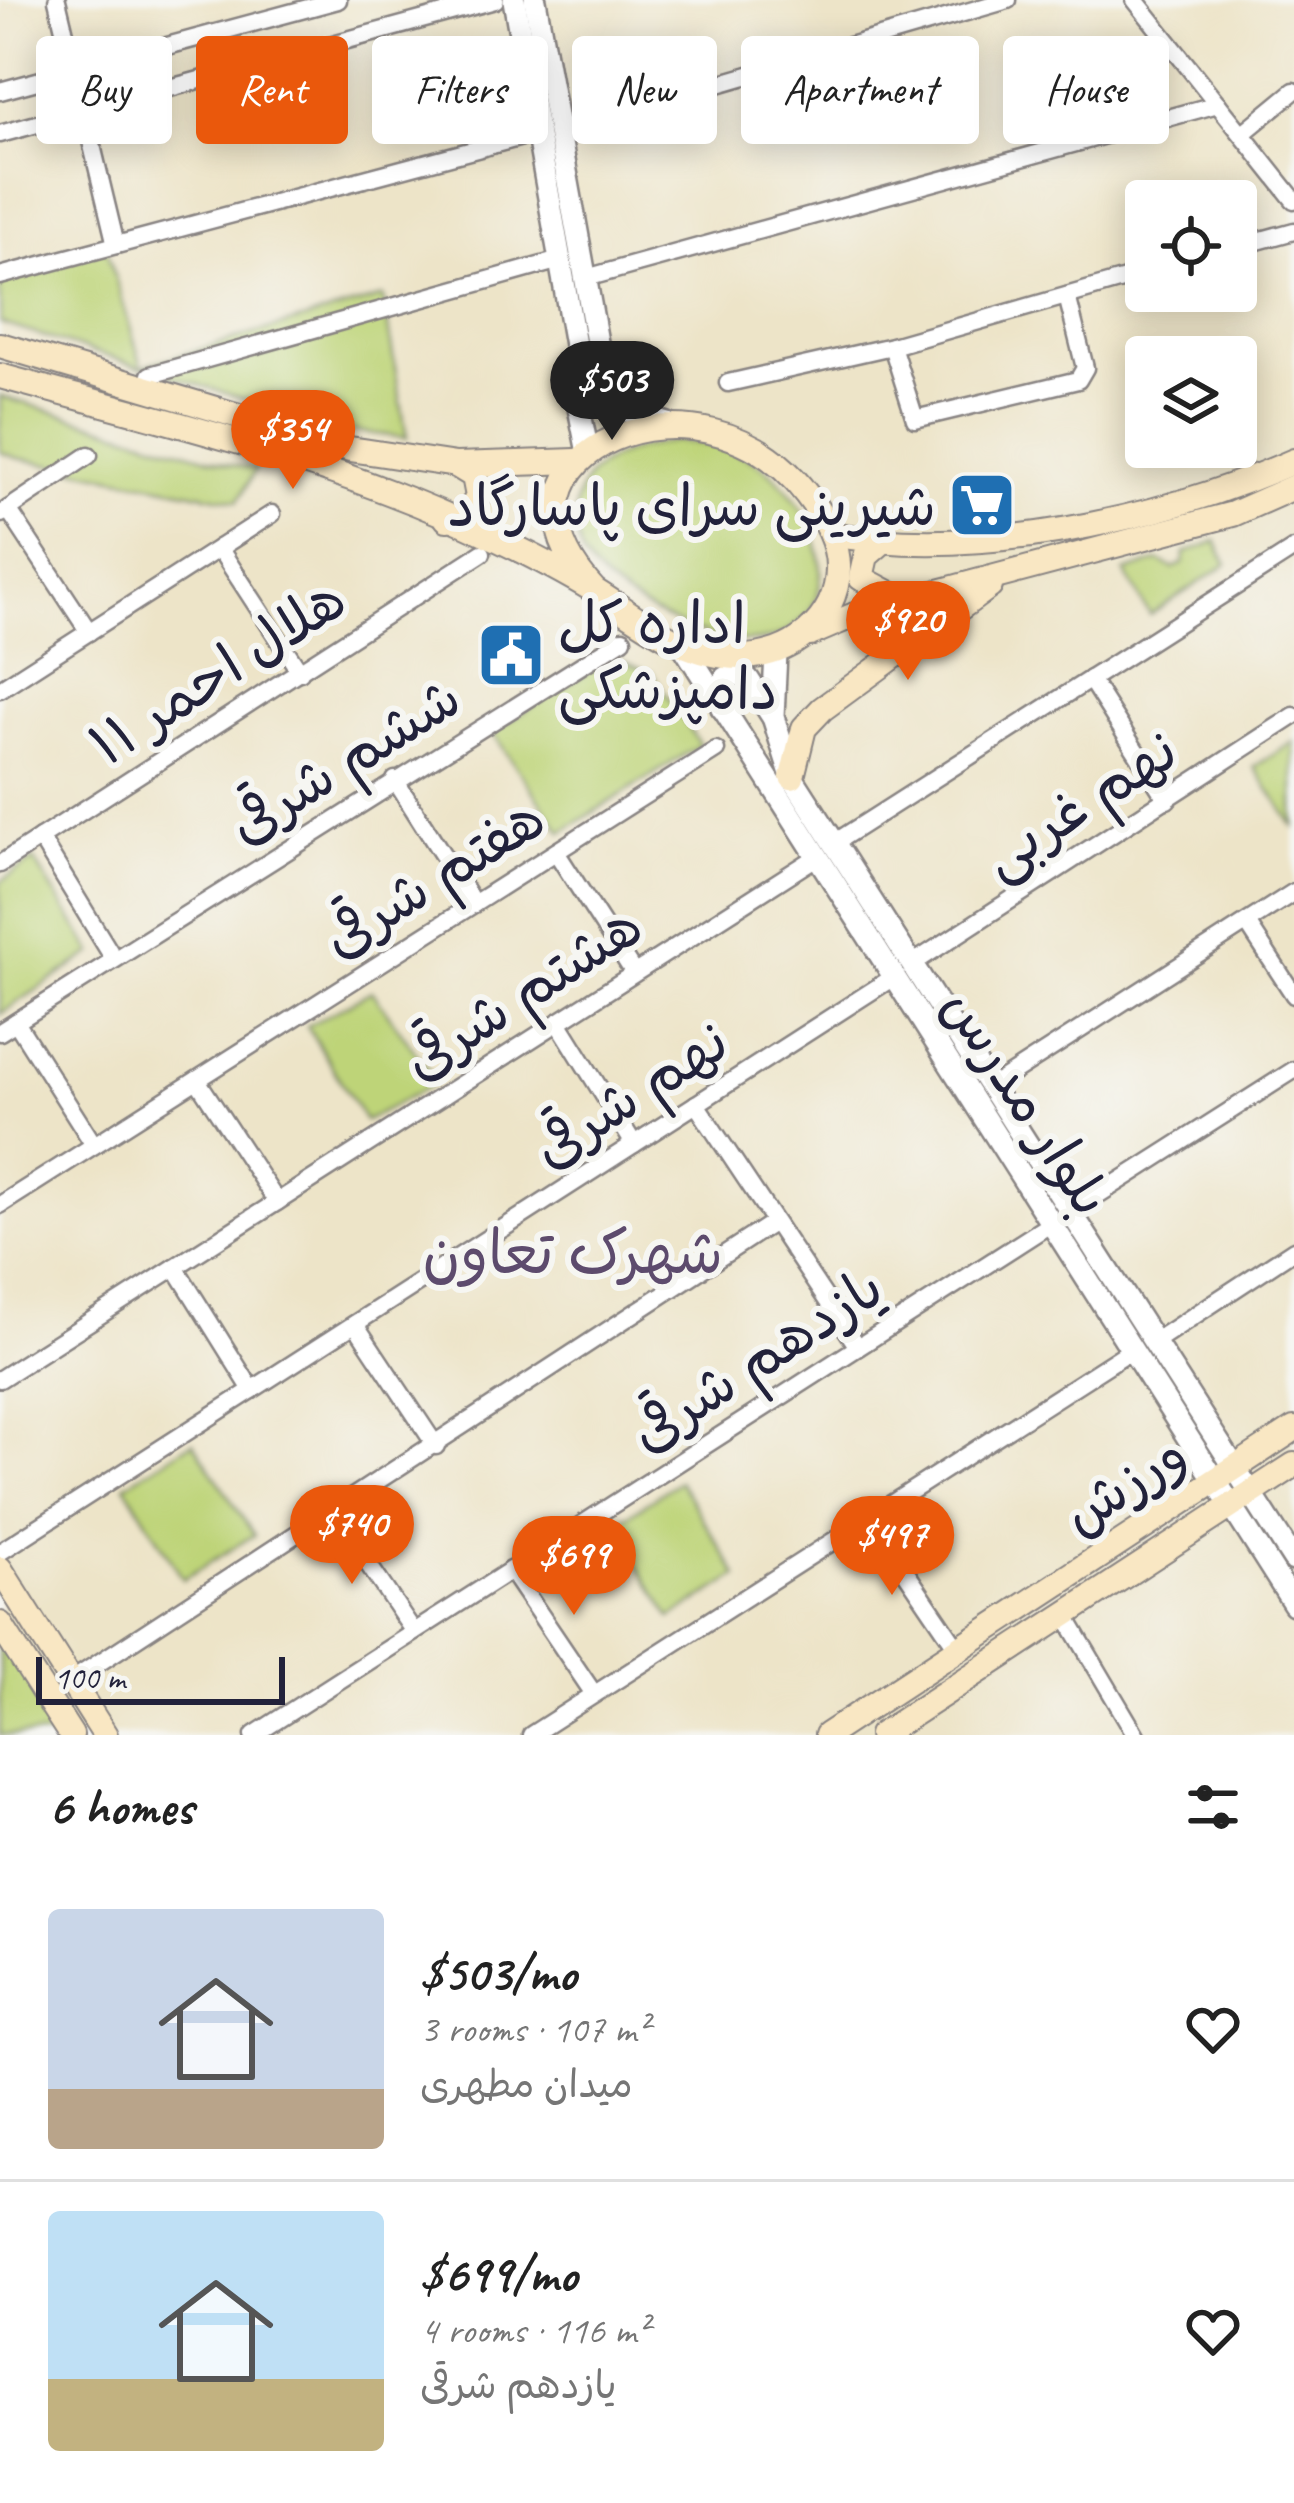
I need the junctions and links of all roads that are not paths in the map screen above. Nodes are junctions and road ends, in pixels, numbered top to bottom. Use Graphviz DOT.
graph roads {
  1 [pos="58,0"];
  2 [pos="338,0"];
  3 [pos="495,0"];
  4 [pos="514,0"];
  5 [pos="535,0"];
  6 [pos="1008,0"];
  7 [pos="1141,2"];
  8 [pos="64,36"];
  9 [pos="523,36"];
  10 [pos="539,36"];
  11 [pos="172,45"];
  12 [pos="36,82"];
  13 [pos="172,89"];
  14 [pos="0,92"];
  15 [pos="1294,92"];
  16 [pos="1218,104"];
  17 [pos="36,125"];
  18 [pos="548,131"];
  19 [pos="1243,133"];
  20 [pos="0,134"];
  21 [pos="90,144"];
  22 [pos="499,144"];
  23 [pos="1294,200"];
  24 [pos="1294,231"];
  25 [pos="1257,242"];
  26 [pos="116,245"];
  27 [pos="560,260"];
  28 [pos="0,276"];
  29 [pos="586,278"];
  30 [pos="1125,279"];
  31 [pos="1067,296"];
  32 [pos="0,345"];
  33 [pos="892,346"];
  34 [pos="150,374"];
  35 [pos="0,376"];
  36 [pos="728,383"];
  37 [pos="611,395"];
  38 [pos="579,408"];
  39 [pos="668,424"];
  40 [pos="89,455"];
  41 [pos="582,457"];
  42 [pos="1294,461"];
  43 [pos="456,465"];
  44 [pos="1294,487"];
  45 [pos="4,512"];
  46 [pos="272,514"];
  47 [pos="446,519"];
  48 [pos="831,534"];
  49 [pos="881,543"];
  50 [pos="219,548"];
  51 [pos="1294,549"];
  52 [pos="482,554"];
  53 [pos="1000,578"];
  54 [pos="594,590"];
  55 [pos="904,601"];
  56 [pos="89,632"];
  57 [pos="808,634"];
  58 [pos="623,638"];
  59 [pos="684,647"];
  60 [pos="776,653"];
  61 [pos="300,672"];
  62 [pos="1090,679"];
  63 [pos="0,689"];
  64 [pos="723,714"];
  65 [pos="1294,716"];
  66 [pos="773,717"];
  67 [pos="716,750"];
  68 [pos="792,777"];
  69 [pos="395,780"];
  70 [pos="1168,800"];
  71 [pos="40,838"];
  72 [pos="834,843"];
  73 [pos="556,852"];
  74 [pos="815,857"];
  75 [pos="0,864"];
  76 [pos="1294,892"];
  77 [pos="474,904"];
  78 [pos="1247,923"];
  79 [pos="114,959"];
  80 [pos="912,964"];
  81 [pos="634,974"];
  82 [pos="892,978"];
  83 [pos="1294,995"];
  84 [pos="558,1022"];
  85 [pos="8,1027"];
  86 [pos="1294,1070"];
  87 [pos="197,1080"];
  88 [pos="991,1087"];
  89 [pos="696,1104"];
  90 [pos="1008,1114"];
  91 [pos="988,1128"];
  92 [pos="634,1144"];
  93 [pos="94,1145"];
  94 [pos="277,1202"];
  95 [pos="0,1205"];
  96 [pos="1071,1212"];
  97 [pos="774,1222"];
  98 [pos="1050,1224"];
  99 [pos="1294,1250"];
  100 [pos="175,1267"];
  101 [pos="355,1324"];
  102 [pos="1154,1342"];
  103 [pos="858,1347"];
  104 [pos="1131,1350"];
  105 [pos="0,1379"];
  106 [pos="251,1390"];
  107 [pos="1294,1430"];
  108 [pos="436,1446"];
  109 [pos="1294,1465"];
  110 [pos="1225,1474"];
  111 [pos="1241,1499"];
  112 [pos="333,1512"];
  113 [pos="869,1518"];
  114 [pos="0,1552"];
  115 [pos="1294,1560"];
  116 [pos="0,1569"];
  117 [pos="510,1570"];
  118 [pos="1294,1604"];
  119 [pos="1065,1615"];
  120 [pos="1000,1622"];
  121 [pos="0,1624"];
  122 [pos="415,1632"];
  123 [pos="1018,1646"];
  124 [pos="958,1649"];
  125 [pos="71,1681"];
  126 [pos="594,1694"];
  127 [pos="71,1735"];
  128 [pos="106,1735"];
  129 [pos="254,1735"];
  130 [pos="531,1735"];
  131 [pos="826,1735"];
  132 [pos="881,1735"];
  133 [pos="1136,1735"];
  1 -- 8 [label="street"];
  2 -- 11 [label="street"];
  3 -- 13 [label="street"];
  4 -- 9 [label="street"];
  5 -- 10 [label="street"];
  6 -- 18 [label="street"];
  7 -- 16 [label="street"];
  12 -- 14 [label="street"];
  15 -- 19 [label="street"];
  16 -- 19 [label="street"];
  16 -- 29 [label="street"];
  17 -- 20 [label="street"];
  18 -- 27 [label="street"];
  18 -- 29 [label="street"];
  19 -- 23 [label="street"];
  21 -- 26 [label="street"];
  22 -- 26 [label="street"];
  24 -- 25 [label="street"];
  26 -- 28 [label="street"];
  27 -- 34 [label="street"];
  27 -- 38 [label="street"];
  29 -- 37 [label="street"];
  30 -- 31 [label="street"];
  31 -- 33 [label="street"];
  31 -- 33 [label="street"];
  32 -- 43 [label="main road"];
  33 -- 36 [label="street"];
  35 -- 47 [label="main road"];
  37 -- 38 [label="street"];
  37 -- 39 [label="street"];
  38 -- 41 [label="street"];
  39 -- 41 [label="main road"];
  39 -- 48 [label="main road"];
  40 -- 45 [label="street"];
  41 -- 43 [label="main road"];
  41 -- 54 [label="main road"];
  42 -- 49 [label="main road"];
  43 -- 47 [label="main road"];
  44 -- 53 [label="main road"];
  45 -- 56 [label="street"];
  46 -- 50 [label="street"];
  47 -- 54 [label="main road"];
  48 -- 49 [label="main road"];
  48 -- 57 [label="main road"];
  49 -- 55 [label="main road"];
  50 -- 56 [label="street"];
  50 -- 61 [label="street"];
  51 -- 62 [label="street"];
  52 -- 61 [label="street, هلال احمر ۱۱"];
  53 -- 55 [label="main road"];
  53 -- 68 [label="main road"];
  54 -- 59 [label="main road"];
  55 -- 57 [label="main road"];
  56 -- 63 [label="street"];
  57 -- 60 [label="main road"];
  58 -- 69 [label="street, ششم شرقی"];
  59 -- 60 [label="main road"];
  59 -- 64 [label="street, بلوار مدرس"];
  60 -- 66 [label="street, بلوار مدرس"];
  61 -- 71 [label="street, هلال احمر ۱۱"];
  62 -- 70 [label="street"];
  62 -- 72 [label="street"];
  64 -- 66 [label="street"];
  64 -- 74 [label="street, بلوار مدرس"];
  65 -- 70 [label="street, نهم غربی"];
  66 -- 68 [label="street, بلوار مدرس"];
  67 -- 73 [label="street, هفتم شرقی"];
  68 -- 72 [label="street, بلوار مدرس"];
  69 -- 77 [label="street"];
  69 -- 79 [label="street, ششم شرقی"];
  70 -- 80 [label="street, نهم غربی"];
  71 -- 75 [label="street, هلال احمر ۱۱"];
  71 -- 79 [label="street"];
  72 -- 80 [label="street, بلوار مدرس"];
  73 -- 77 [label="street, هفتم شرقی"];
  73 -- 81 [label="street"];
  74 -- 81 [label="street, هشتم شرقی"];
  74 -- 82 [label="street, بلوار مدرس"];
  76 -- 78 [label="street"];
  77 -- 87 [label="street, هفتم شرقی"];
  78 -- 83 [label="street"];
  78 -- 88 [label="street"];
  79 -- 85 [label="street, ششم شرقی"];
  80 -- 88 [label="street, بلوار مدرس"];
  81 -- 84 [label="street, هشتم شرقی"];
  82 -- 89 [label="street, نهم شرقی"];
  82 -- 91 [label="street, بلوار مدرس"];
  84 -- 92 [label="street"];
  84 -- 94 [label="street, هشتم شرقی"];
  85 -- 93 [label="street"];
  86 -- 96 [label="street"];
  87 -- 93 [label="street, هفتم شرقی"];
  87 -- 94 [label="street"];
  88 -- 90 [label="street, بلوار مدرس"];
  89 -- 92 [label="street, نهم شرقی"];
  89 -- 97 [label="street"];
  90 -- 91 [label="street"];
  90 -- 96 [label="street, بلوار مدرس"];
  91 -- 98 [label="street, بلوار مدرس"];
  92 -- 101 [label="street, نهم شرقی"];
  93 -- 95 [label="street, هفتم شرقی"];
  94 -- 100 [label="street, هشتم شرقی"];
  96 -- 102 [label="street, بلوار مدرس"];
  97 -- 103 [label="street"];
  97 -- 108 [label="street"];
  98 -- 103 [label="street, یازدهم شرقی"];
  98 -- 104 [label="street, بلوار مدرس"];
  99 -- 102 [label="street"];
  100 -- 105 [label="street, هشتم شرقی"];
  100 -- 106 [label="street"];
  101 -- 106 [label="street, نهم شرقی"];
  101 -- 108 [label="street"];
  102 -- 110 [label="street, بلوار مدرس"];
  103 -- 117 [label="street, یازدهم شرقی"];
  104 -- 110 [label="street, بلوار مدرس"];
  104 -- 113 [label="street"];
  106 -- 114 [label="street, نهم شرقی"];
  107 -- 110 [label="main road, ورزش"];
  108 -- 112 [label="street"];
  109 -- 111 [label="main road, ورزش"];
  110 -- 111 [label="street, بلوار مدرس"];
  110 -- 120 [label="main road, ورزش"];
  111 -- 115 [label="street, بلوار مدرس"];
  111 -- 118 [label="street, بلوار مدرس"];
  111 -- 119 [label="main road, ورزش"];
  112 -- 122 [label="street"];
  112 -- 125 [label="street"];
  113 -- 124 [label="street"];
  113 -- 126 [label="street"];
  116 -- 125 [label="main road"];
  117 -- 122 [label="street, یازدهم شرقی"];
  117 -- 126 [label="street"];
  119 -- 123 [label="main road, ورزش"];
  119 -- 133 [label="street"];
  120 -- 123 [label="main road"];
  120 -- 124 [label="main road, ورزش"];
  121 -- 127 [label="main road"];
  122 -- 129 [label="street, یازدهم شرقی"];
  123 -- 132 [label="main road, ورزش"];
  124 -- 131 [label="main road, ورزش"];
  125 -- 128 [label="main road"];
  126 -- 130 [label="street"];
}
